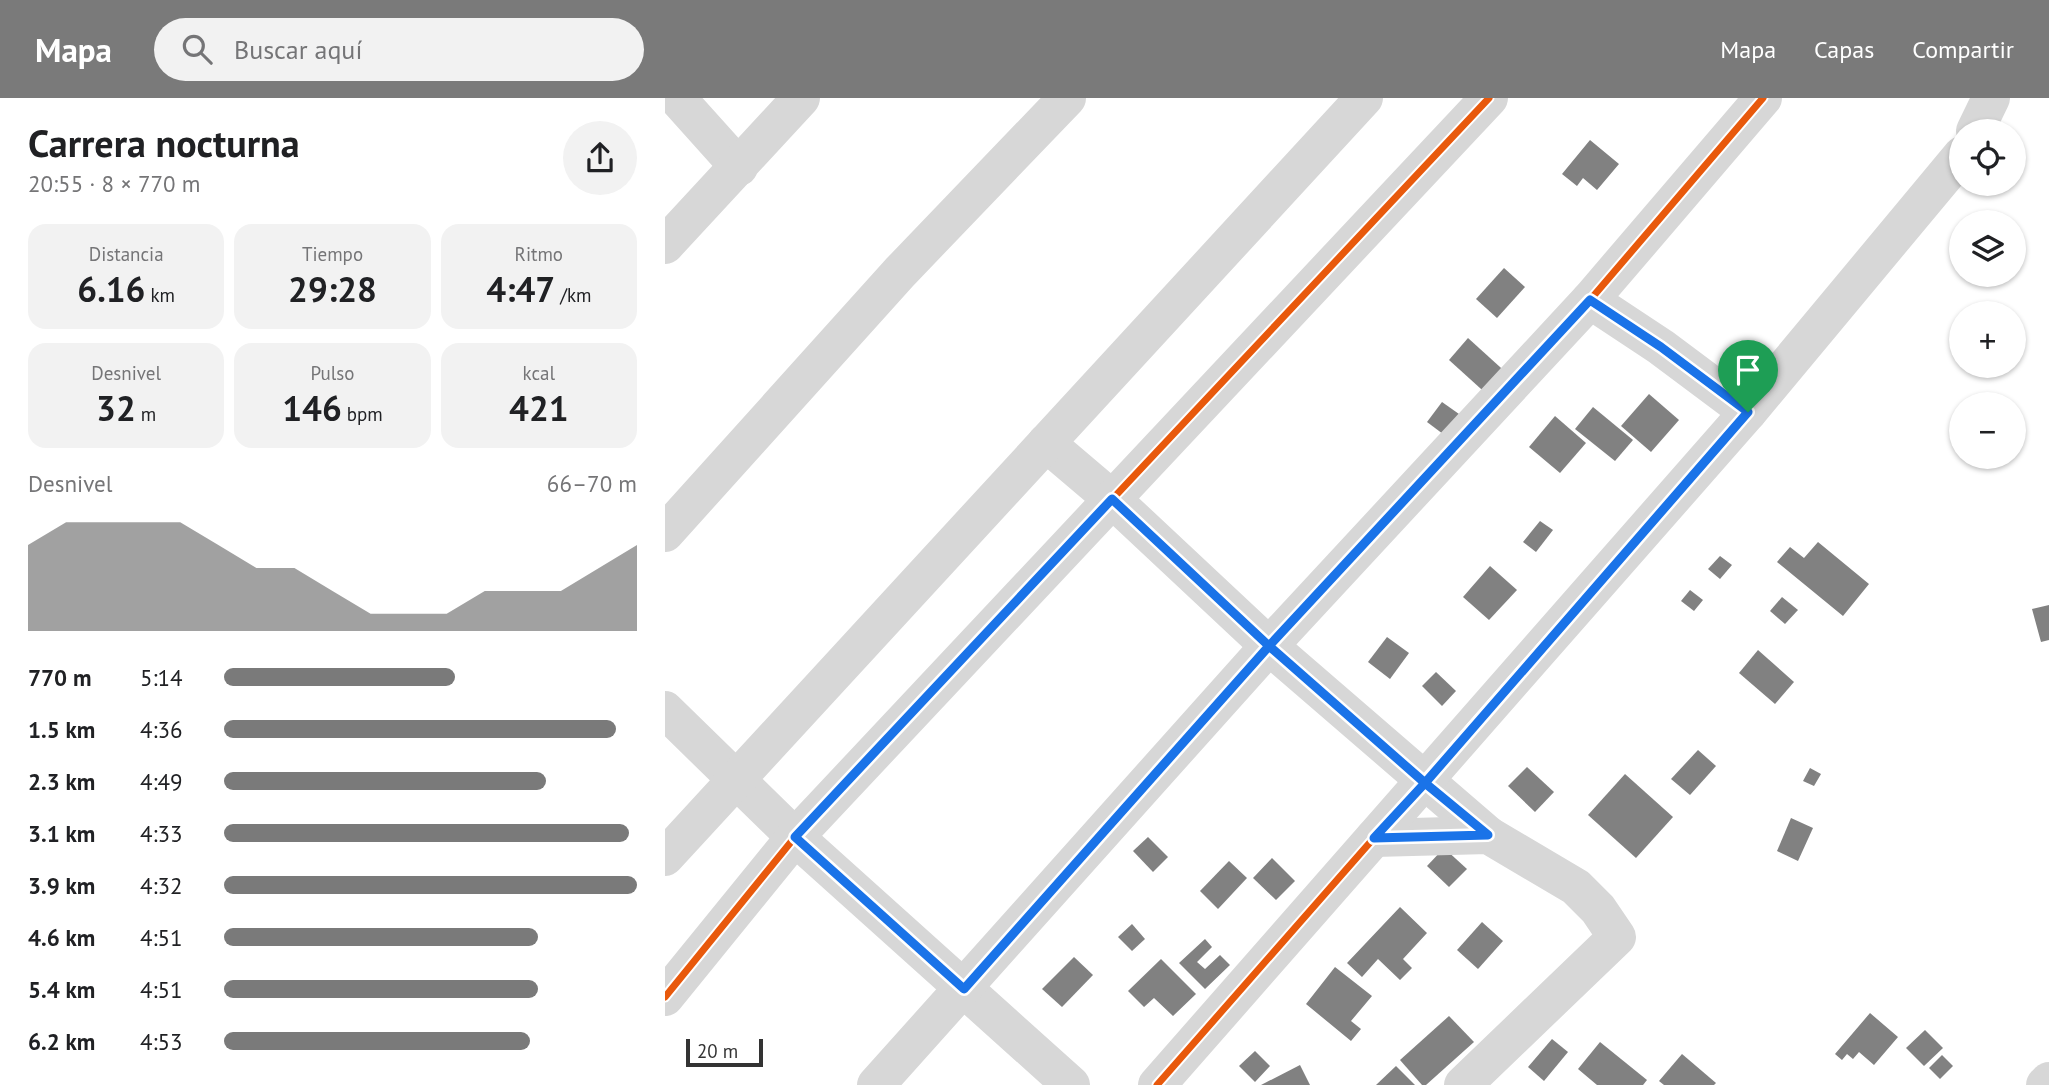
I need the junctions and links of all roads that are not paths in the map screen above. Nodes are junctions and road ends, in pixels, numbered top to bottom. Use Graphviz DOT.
graph roads {
  1 [pos="677,98"];
  2 [pos="801,98"];
  3 [pos="1067,98"];
  4 [pos="1364,98"];
  5 [pos="1489,98"];
  6 [pos="1763,98"];
  7 [pos="1991,98"];
  8 [pos="1981,119"];
  9 [pos="739,167"];
  10 [pos="1949,171"];
  11 [pos="665,245"];
  12 [pos="1590,300"];
  13 [pos="1748,412"];
  14 [pos="1047,443"];
  15 [pos="1112,499"];
  16 [pos="665,533"];
  17 [pos="1269,646"];
  18 [pos="665,710"];
  19 [pos="738,779"];
  20 [pos="1425,783"];
  21 [pos="1488,835"];
  22 [pos="795,837"];
  23 [pos="1374,838"];
  24 [pos="665,857"];
  25 [pos="964,989"];
  26 [pos="665,997"];
  27 [pos="2049,1081"];
  28 [pos="876,1085"];
  29 [pos="1071,1085"];
  30 [pos="1157,1085"];
  31 [pos="1463,1085"];
  32 [pos="2045,1085"];
  1 -- 9 [label="street"];
  2 -- 9 [label="street"];
  3 -- 16 [label="street"];
  4 -- 14 [label="street"];
  5 -- 15 [label="street"];
  6 -- 12 [label="street"];
  7 -- 8 [label="street"];
  9 -- 11 [label="street"];
  10 -- 13 [label="street"];
  12 -- 13 [label="street"];
  12 -- 17 [label="street"];
  13 -- 20 [label="street"];
  14 -- 15 [label="street"];
  14 -- 19 [label="street"];
  15 -- 17 [label="street"];
  15 -- 22 [label="street"];
  17 -- 20 [label="street"];
  17 -- 25 [label="street"];
  18 -- 19 [label="street"];
  19 -- 22 [label="street"];
  19 -- 24 [label="street"];
  20 -- 21 [label="street"];
  20 -- 23 [label="street"];
  21 -- 23 [label="street"];
  21 -- 31 [label="street"];
  22 -- 25 [label="street"];
  22 -- 26 [label="street"];
  23 -- 30 [label="street"];
  25 -- 28 [label="street"];
  25 -- 29 [label="street"];
  27 -- 32 [label="street"];
}
